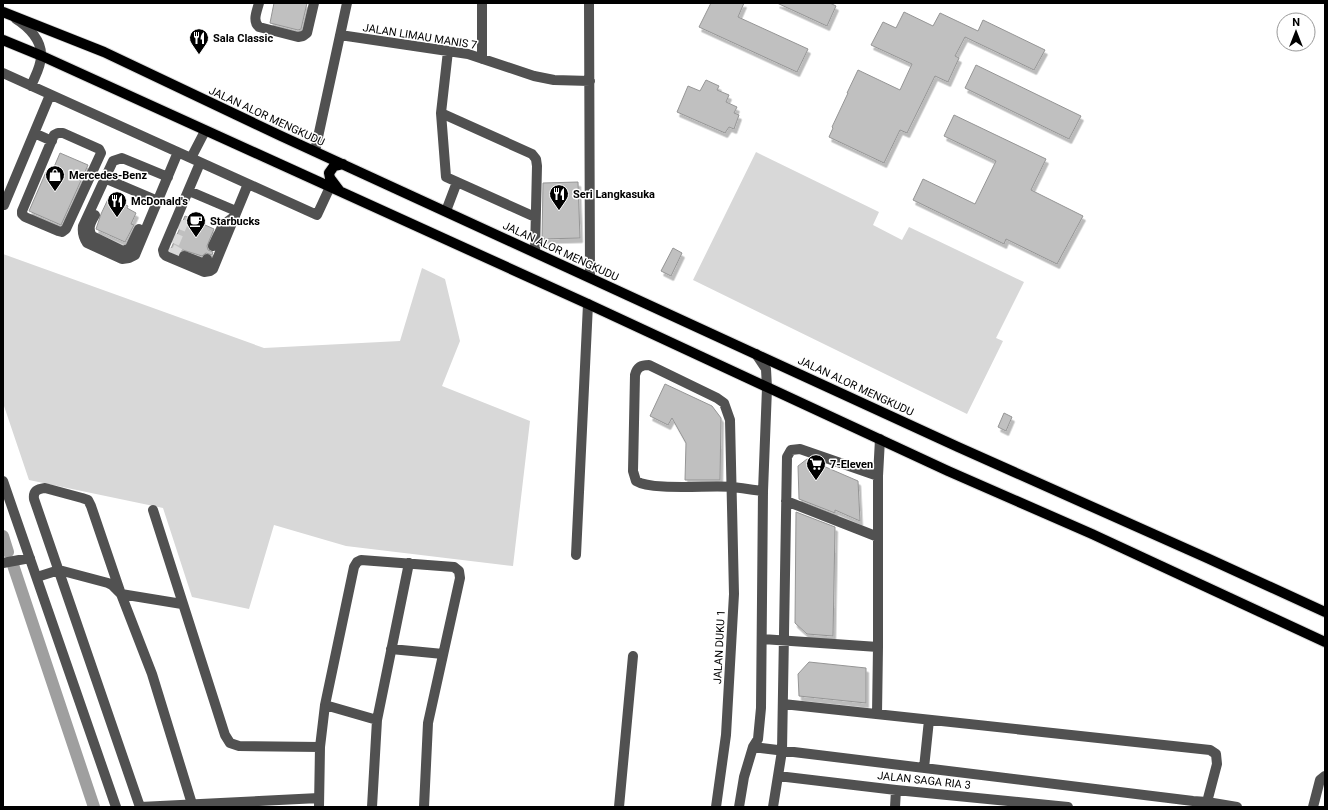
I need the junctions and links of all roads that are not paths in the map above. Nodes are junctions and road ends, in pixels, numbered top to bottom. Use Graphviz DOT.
graph roads {
  1 [pos="259,3"];
  2 [pos="314,3"];
  3 [pos="348,3"];
  4 [pos="482,3"];
  5 [pos="589,3"];
  6 [pos="5,13"];
  7 [pos="340,35"];
  8 [pos="3,40"];
  9 [pos="448,52"];
  10 [pos="42,56"];
  11 [pos="482,59"];
  12 [pos="3,73"];
  13 [pos="590,81"];
  14 [pos="31,86"];
  15 [pos="50,95"];
  16 [pos="441,113"];
  17 [pos="205,130"];
  18 [pos="34,133"];
  19 [pos="52,141"];
  20 [pos="315,151"];
  21 [pos="178,152"];
  22 [pos="196,160"];
  23 [pos="343,164"];
  24 [pos="168,177"];
  25 [pos="103,180"];
  26 [pos="457,182"];
  27 [pos="248,184"];
  28 [pos="334,189"];
  29 [pos="189,190"];
  30 [pos="157,204"];
  31 [pos="4,205"];
  32 [pos="446,211"];
  33 [pos="236,214"];
  34 [pos="535,218"];
  35 [pos="213,246"];
  36 [pos="534,252"];
  37 [pos="184,256"];
  38 [pos="207,259"];
  39 [pos="590,278"];
  40 [pos="588,304"];
  41 [pos="756,354"];
  42 [pos="767,388"];
  43 [pos="880,439"];
  44 [pos="878,476"];
  45 [pos="3,481"];
  46 [pos="732,487"];
  47 [pos="763,492"];
  48 [pos="786,501"];
  49 [pos="153,510"];
  50 [pos="878,537"];
  51 [pos="576,555"];
  52 [pos="30,558"];
  53 [pos="3,563"];
  54 [pos="409,563"];
  55 [pos="58,570"];
  56 [pos="37,577"];
  57 [pos="121,594"];
  58 [pos="182,604"];
  59 [pos="1325,612"];
  60 [pos="762,639"];
  61 [pos="784,640"];
  62 [pos="1325,642"];
  63 [pos="878,647"];
  64 [pos="391,649"];
  65 [pos="443,654"];
  66 [pos="633,656"];
  67 [pos="783,704"];
  68 [pos="325,705"];
  69 [pos="877,714"];
  70 [pos="377,720"];
  71 [pos="928,720"];
  72 [pos="320,747"];
  73 [pos="753,747"];
  74 [pos="782,751"];
  75 [pos="924,768"];
  76 [pos="778,776"];
  77 [pos="1322,778"];
  78 [pos="896,790"];
  79 [pos="1207,802"];
  80 [pos="319,803"];
  81 [pos="192,804"];
  82 [pos="1193,804"];
  83 [pos="1042,806"];
  84 [pos="116,807"];
  85 [pos="140,807"];
  86 [pos="372,807"];
  87 [pos="424,807"];
  88 [pos="619,807"];
  89 [pos="716,807"];
  90 [pos="739,807"];
  91 [pos="773,807"];
  92 [pos="895,807"];
  93 [pos="1068,807"];
  94 [pos="1237,807"];
  95 [pos="1313,807"];
  1 -- 2 [label="street"];
  3 -- 7 [label="street"];
  4 -- 11 [label="street"];
  5 -- 13 [label="street"];
  6 -- 10 [label="street"];
  6 -- 20 [label="main road, JALAN ALOR MENGKUDU"];
  7 -- 9 [label="street, JALAN LIMAU MANIS 7"];
  7 -- 20 [label="street"];
  8 -- 10 [label="main road"];
  9 -- 11 [label="street, JALAN LIMAU MANIS 7"];
  9 -- 16 [label="street"];
  10 -- 14 [label="street"];
  10 -- 17 [label="main road"];
  11 -- 13 [label="street, JALAN LIMAU MANIS 7"];
  12 -- 14 [label="street"];
  13 -- 39 [label="street"];
  14 -- 15 [label="street"];
  15 -- 18 [label="street"];
  15 -- 21 [label="street"];
  16 -- 26 [label="street"];
  16 -- 34 [label="street"];
  17 -- 22 [label="street"];
  17 -- 28 [label="main road"];
  18 -- 19 [label="street"];
  18 -- 31 [label="street"];
  19 -- 19 [label="street"];
  20 -- 23 [label="main road, JALAN ALOR MENGKUDU"];
  21 -- 22 [label="street"];
  21 -- 24 [label="street"];
  22 -- 27 [label="street"];
  22 -- 29 [label="street"];
  23 -- 28 [label="main road"];
  23 -- 32 [label="main road, JALAN ALOR MENGKUDU"];
  24 -- 25 [label="street"];
  24 -- 30 [label="street"];
  25 -- 30 [label="street"];
  25 -- 30 [label="street"];
  26 -- 32 [label="street"];
  26 -- 34 [label="street"];
  27 -- 28 [label="street"];
  27 -- 33 [label="street"];
  28 -- 40 [label="main road"];
  29 -- 33 [label="street"];
  29 -- 33 [label="street"];
  32 -- 36 [label="main road, JALAN ALOR MENGKUDU"];
  33 -- 35 [label="street"];
  34 -- 36 [label="street"];
  36 -- 39 [label="main road, JALAN ALOR MENGKUDU"];
  37 -- 38 [label="street"];
  39 -- 41 [label="main road, JALAN ALOR MENGKUDU"];
  40 -- 42 [label="main road"];
  40 -- 51 [label="street"];
  41 -- 42 [label="street"];
  41 -- 59 [label="main road, JALAN ALOR MENGKUDU"];
  42 -- 43 [label="main road"];
  42 -- 47 [label="street"];
  43 -- 44 [label="street"];
  43 -- 62 [label="main road"];
  44 -- 48 [label="street"];
  44 -- 50 [label="street"];
  45 -- 52 [label="street"];
  46 -- 46 [label="street, JALAN DUKU 1"];
  46 -- 47 [label="street"];
  46 -- 89 [label="street, JALAN DUKU 1"];
  47 -- 60 [label="street"];
  48 -- 50 [label="street"];
  48 -- 61 [label="street"];
  49 -- 58 [label="street"];
  50 -- 63 [label="street"];
  52 -- 53 [label="street"];
  52 -- 56 [label="street"];
  54 -- 64 [label="street"];
  54 -- 65 [label="street"];
  54 -- 68 [label="street"];
  55 -- 56 [label="street"];
  55 -- 57 [label="street"];
  55 -- 57 [label="street"];
  55 -- 85 [label="street"];
  56 -- 84 [label="street"];
  57 -- 58 [label="street"];
  57 -- 81 [label="street"];
  58 -- 72 [label="street"];
  60 -- 61 [label="street"];
  60 -- 73 [label="street"];
  61 -- 63 [label="street"];
  61 -- 67 [label="street"];
  63 -- 69 [label="street"];
  64 -- 65 [label="street"];
  64 -- 70 [label="street"];
  65 -- 87 [label="street"];
  66 -- 88 [label="street"];
  67 -- 69 [label="street"];
  67 -- 74 [label="street"];
  68 -- 70 [label="street"];
  68 -- 72 [label="street"];
  69 -- 71 [label="street"];
  70 -- 86 [label="street"];
  71 -- 75 [label="street"];
  71 -- 79 [label="street"];
  72 -- 80 [label="street"];
  73 -- 74 [label="street"];
  73 -- 90 [label="street"];
  74 -- 75 [label="street"];
  74 -- 76 [label="street"];
  75 -- 82 [label="street"];
  76 -- 78 [label="street, JALAN SAGA RIA 3"];
  76 -- 91 [label="street"];
  77 -- 95 [label="street"];
  78 -- 83 [label="street, JALAN SAGA RIA 3"];
  78 -- 92 [label="street"];
  79 -- 82 [label="street"];
  79 -- 94 [label="street"];
  80 -- 81 [label="street"];
  81 -- 85 [label="street"];
  83 -- 93 [label="street, JALAN SAGA RIA 3"];
}
